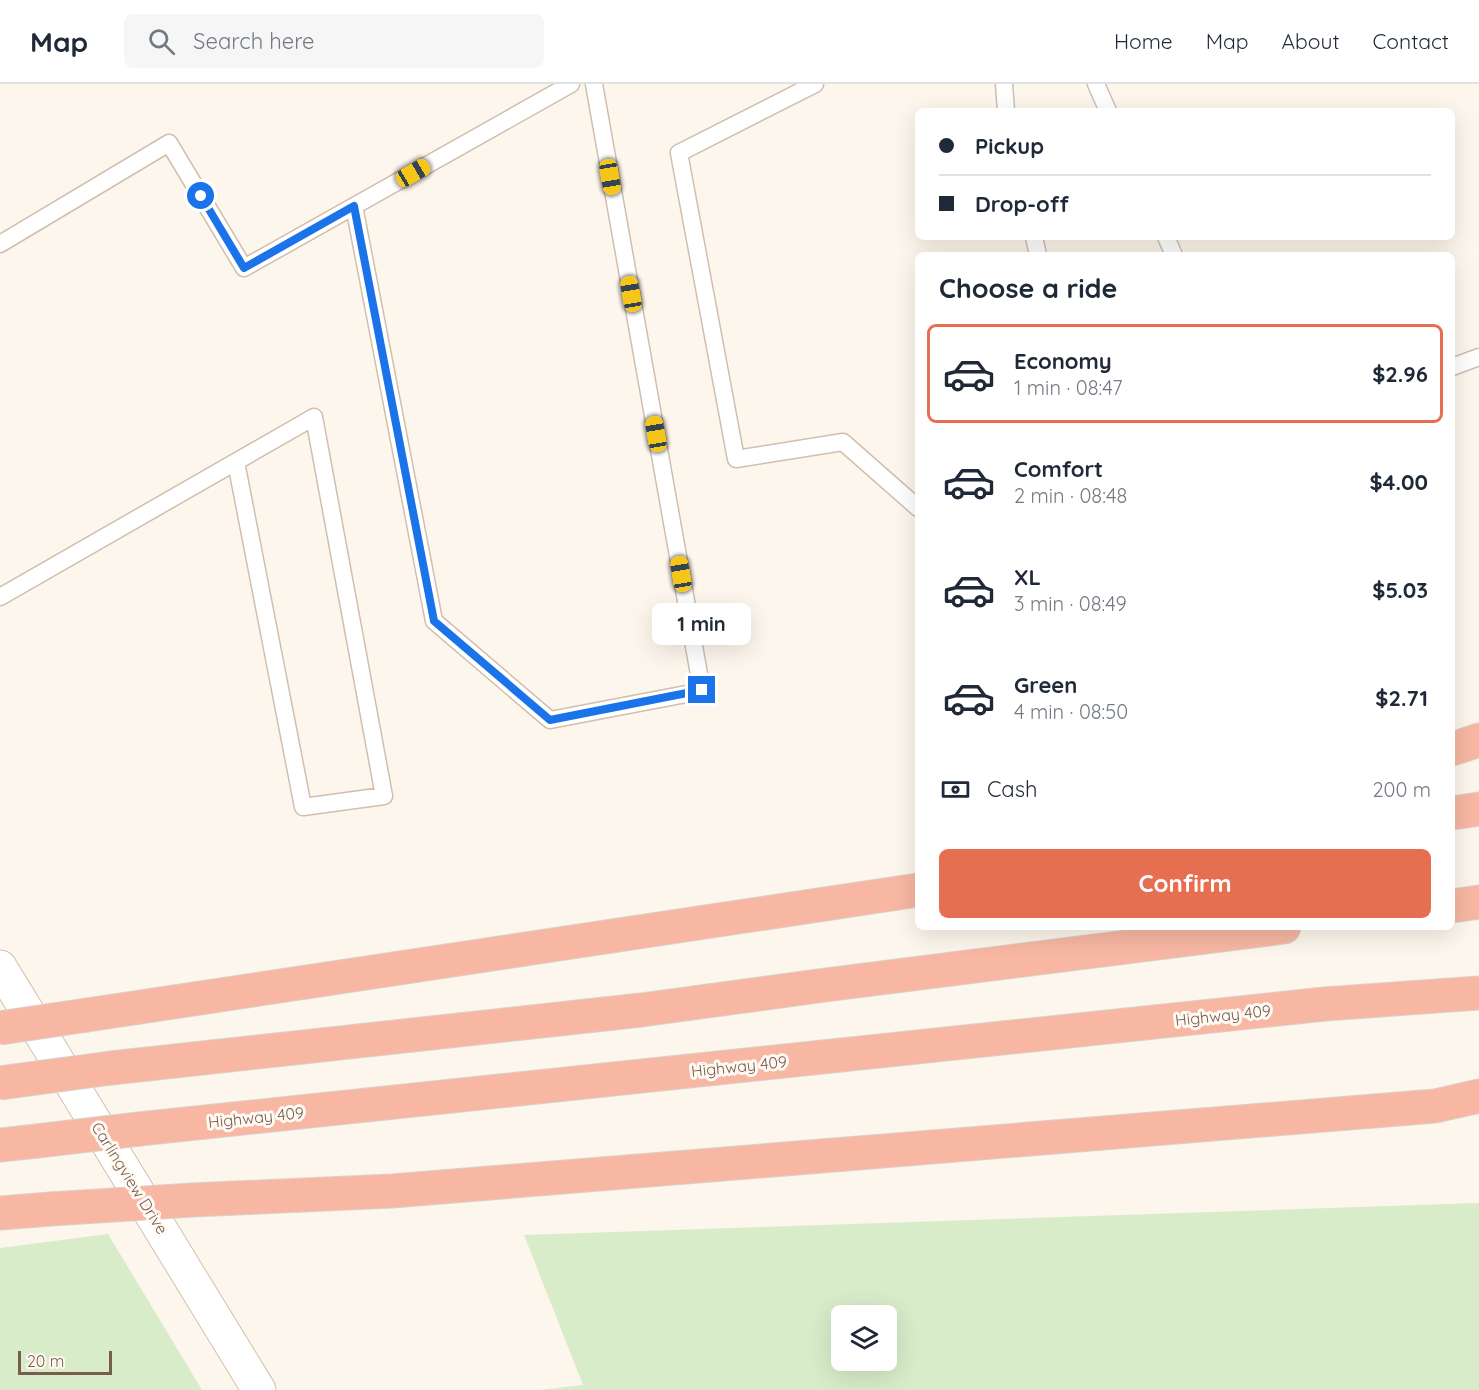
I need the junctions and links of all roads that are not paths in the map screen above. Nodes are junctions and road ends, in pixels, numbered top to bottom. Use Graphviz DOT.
graph roads {
  1 [pos="570,84"];
  2 [pos="594,84"];
  3 [pos="814,84"];
  4 [pos="1004,84"];
  5 [pos="1096,84"];
  6 [pos="1006,108"];
  7 [pos="1107,108"];
  8 [pos="354,206"];
  9 [pos="0,244"];
  10 [pos="1479,357"];
  11 [pos="1455,366"];
  12 [pos="236,462"];
  13 [pos="915,505"];
  14 [pos="0,597"];
  15 [pos="1479,740"];
  16 [pos="1455,748"];
  17 [pos="1479,809"];
  18 [pos="1455,813"];
  19 [pos="915,871"];
  20 [pos="915,890"];
  21 [pos="1479,902"];
  22 [pos="1455,906"];
  23 [pos="1260,930"];
  24 [pos="592,939"];
  25 [pos="0,967"];
  26 [pos="1479,993"];
  27 [pos="0,1028"];
  28 [pos="0,1083"];
  29 [pos="1479,1096"];
  30 [pos="1435,1106"];
  31 [pos="1479,1118"];
  32 [pos="0,1145"];
  33 [pos="0,1213"];
  34 [pos="259,1390"];
  1 -- 8 [label="lane"];
  2 -- 8 [label="lane"];
  3 -- 13 [label="lane"];
  4 -- 6 [label="lane"];
  5 -- 7 [label="lane"];
  8 -- 9 [label="lane"];
  10 -- 11 [label="lane"];
  12 -- 12 [label="lane"];
  12 -- 14 [label="lane"];
  15 -- 16 [label="highway"];
  17 -- 18 [label="highway"];
  19 -- 24 [label="highway"];
  20 -- 24 [label="highway"];
  21 -- 22 [label="highway"];
  23 -- 28 [label="highway, bridge"];
  24 -- 27 [label="highway, bridge"];
  25 -- 34 [label="main road, Carlingview Drive"];
  26 -- 32 [label="highway, Highway 409, bridge"];
  29 -- 30 [label="highway"];
  30 -- 31 [label="highway"];
  30 -- 33 [label="highway, bridge"];
}
